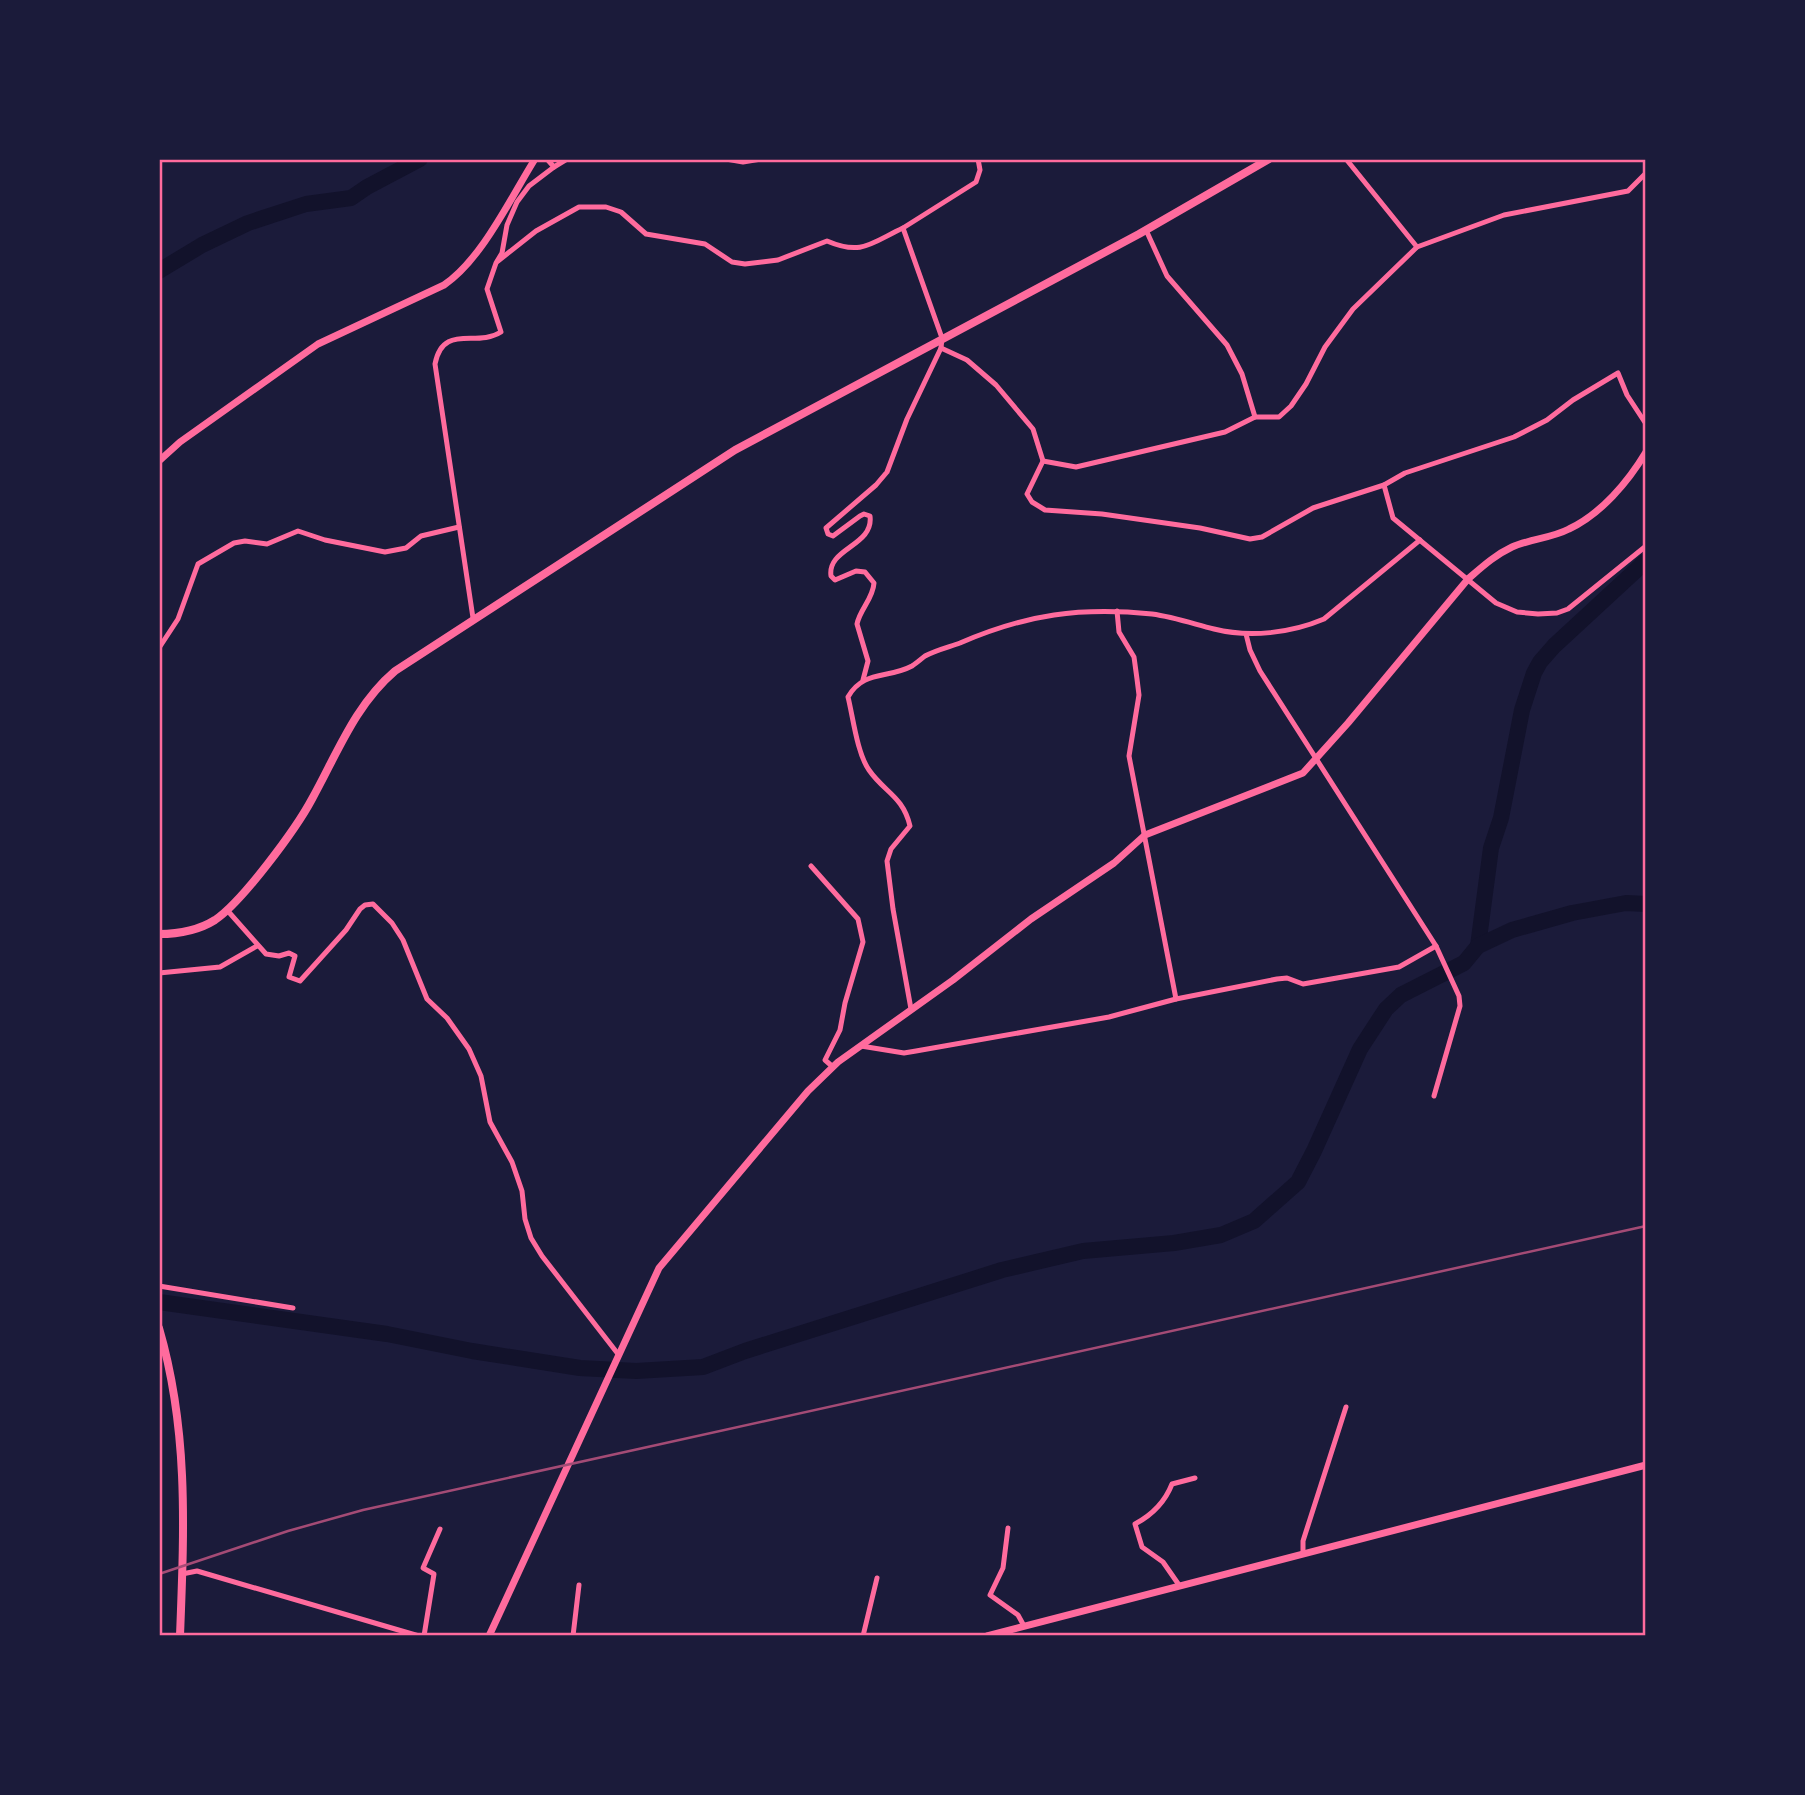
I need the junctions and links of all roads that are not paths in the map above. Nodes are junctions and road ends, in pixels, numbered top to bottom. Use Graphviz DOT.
graph roads {
  1 [pos="535,159"];
  2 [pos="547,159"];
  3 [pos="567,159"];
  4 [pos="673,159"];
  5 [pos="697,159"];
  6 [pos="726,159"];
  7 [pos="761,159"];
  8 [pos="978,159"];
  9 [pos="1269,159"];
  10 [pos="1346,159"];
  11 [pos="554,167"];
  12 [pos="1646,173"];
  13 [pos="903,228"];
  14 [pos="1146,230"];
  15 [pos="1416,247"];
  16 [pos="496,262"];
  17 [pos="942,338"];
  18 [pos="941,348"];
  19 [pos="1255,417"];
  20 [pos="1646,424"];
  21 [pos="1645,454"];
  22 [pos="159,461"];
  23 [pos="1043,461"];
  24 [pos="1384,485"];
  25 [pos="459,527"];
  26 [pos="1420,540"];
  27 [pos="1646,546"];
  28 [pos="1468,579"];
  29 [pos="1117,611"];
  30 [pos="474,618"];
  31 [pos="1246,634"];
  32 [pos="159,648"];
  33 [pos="863,680"];
  34 [pos="1318,758"];
  35 [pos="1145,835"];
  36 [pos="811,866"];
  37 [pos="227,910"];
  38 [pos="159,934"];
  39 [pos="257,946"];
  40 [pos="1436,946"];
  41 [pos="159,973"];
  42 [pos="1176,999"];
  43 [pos="911,1009"];
  44 [pos="861,1046"];
  45 [pos="833,1067"];
  46 [pos="1434,1096"];
  47 [pos="159,1286"];
  48 [pos="293,1308"];
  49 [pos="159,1328"];
  50 [pos="617,1356"];
  51 [pos="1346,1407"];
  52 [pos="1646,1465"];
  53 [pos="1195,1478"];
  54 [pos="1008,1528"];
  55 [pos="440,1529"];
  56 [pos="1303,1554"];
  57 [pos="182,1574"];
  58 [pos="877,1578"];
  59 [pos="579,1585"];
  60 [pos="1179,1585"];
  61 [pos="1024,1626"];
  62 [pos="180,1636"];
  63 [pos="421,1636"];
  64 [pos="489,1636"];
  65 [pos="573,1636"];
  66 [pos="863,1636"];
  67 [pos="987,1636"];
  68 [pos="1576,1636"];
  69 [pos="1586,1636"];
  1 -- 22 [label="street"];
  2 -- 11 [label="street"];
  3 -- 11 [label="street"];
  4 -- 5 [label="street"];
  6 -- 7 [label="street"];
  8 -- 13 [label="street"];
  9 -- 14 [label="main road"];
  10 -- 15 [label="street"];
  11 -- 16 [label="street"];
  12 -- 15 [label="street"];
  13 -- 16 [label="street"];
  13 -- 17 [label="street"];
  14 -- 17 [label="main road"];
  14 -- 19 [label="street"];
  15 -- 19 [label="street"];
  16 -- 25 [label="street"];
  17 -- 18 [label="street"];
  17 -- 30 [label="main road"];
  18 -- 23 [label="street"];
  18 -- 33 [label="street"];
  19 -- 23 [label="street"];
  20 -- 24 [label="street"];
  21 -- 28 [label="street"];
  23 -- 24 [label="street"];
  24 -- 26 [label="street"];
  25 -- 30 [label="street"];
  25 -- 32 [label="street"];
  26 -- 28 [label="street"];
  26 -- 31 [label="street"];
  27 -- 28 [label="street"];
  28 -- 34 [label="street"];
  29 -- 31 [label="street"];
  29 -- 33 [label="street"];
  29 -- 35 [label="street"];
  30 -- 37 [label="main road"];
  31 -- 34 [label="street"];
  33 -- 43 [label="street"];
  34 -- 35 [label="street"];
  34 -- 40 [label="street"];
  35 -- 42 [label="street"];
  35 -- 43 [label="street"];
  36 -- 45 [label="street"];
  37 -- 38 [label="main road"];
  37 -- 39 [label="street"];
  39 -- 41 [label="street"];
  39 -- 50 [label="street"];
  40 -- 42 [label="street"];
  40 -- 46 [label="street"];
  42 -- 44 [label="street"];
  43 -- 44 [label="street"];
  44 -- 45 [label="street"];
  45 -- 50 [label="street"];
  47 -- 48 [label="street"];
  49 -- 57 [label="main road"];
  50 -- 64 [label="street"];
  51 -- 56 [label="street"];
  52 -- 56 [label="street"];
  53 -- 60 [label="street"];
  54 -- 61 [label="street"];
  55 -- 63 [label="street"];
  56 -- 60 [label="street"];
  57 -- 62 [label="main road"];
  57 -- 63 [label="street"];
  58 -- 66 [label="street"];
  59 -- 65 [label="street"];
  60 -- 61 [label="street"];
  61 -- 67 [label="street"];
  68 -- 69 [label="street"];
}
